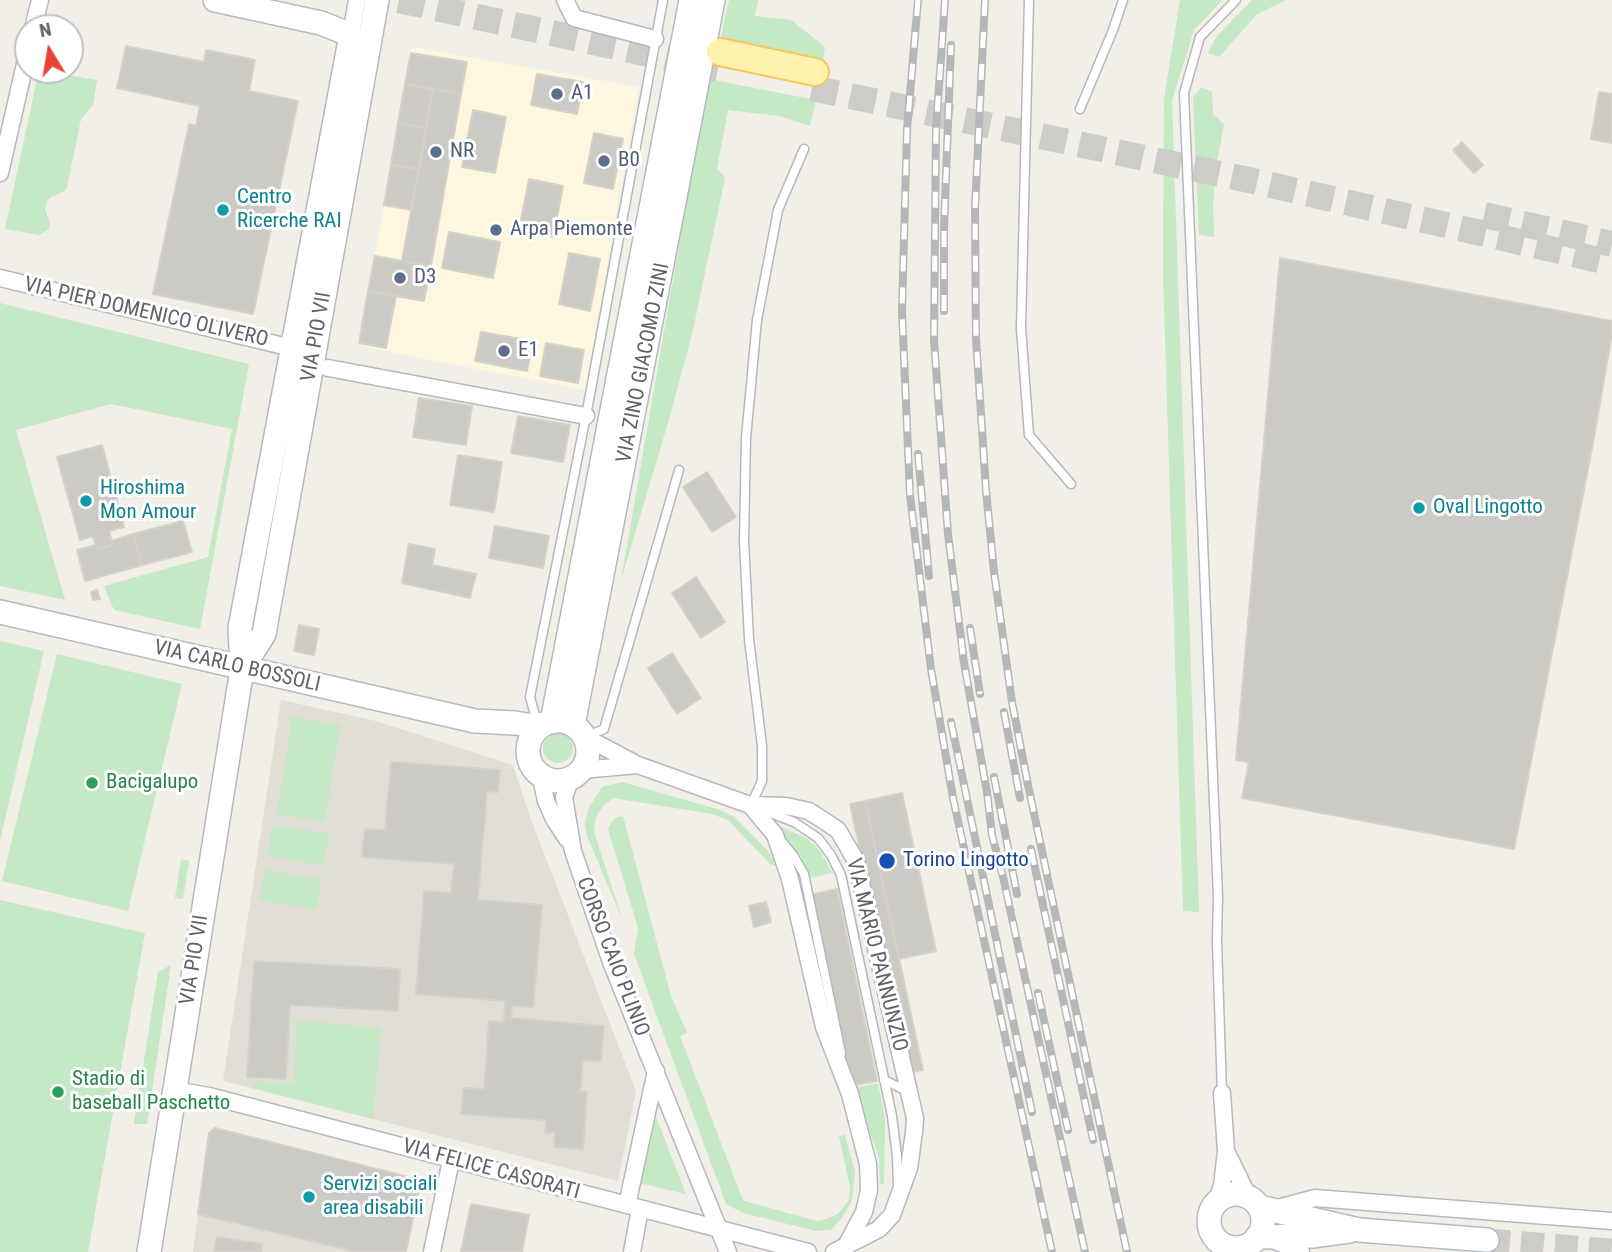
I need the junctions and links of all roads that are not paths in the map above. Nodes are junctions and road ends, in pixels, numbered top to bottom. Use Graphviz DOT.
graph roads {
  1 [pos="215,0"];
  2 [pos="357,0"];
  3 [pos="377,0"];
  4 [pos="565,0"];
  5 [pos="663,0"];
  6 [pos="691,0"];
  7 [pos="713,0"];
  8 [pos="1029,0"];
  9 [pos="1123,0"];
  10 [pos="1236,0"];
  11 [pos="351,35"];
  12 [pos="655,38"];
  13 [pos="719,60"];
  14 [pos="814,80"];
  15 [pos="20,84"];
  16 [pos="1080,108"];
  17 [pos="804,149"];
  18 [pos="0,173"];
  19 [pos="0,278"];
  20 [pos="292,348"];
  21 [pos="328,368"];
  22 [pos="586,416"];
  23 [pos="679,470"];
  24 [pos="1071,484"];
  25 [pos="0,611"];
  26 [pos="243,669"];
  27 [pos="475,721"];
  28 [pos="559,727"];
  29 [pos="528,749"];
  30 [pos="638,765"];
  31 [pos="540,774"];
  32 [pos="576,774"];
  33 [pos="750,805"];
  34 [pos="570,843"];
  35 [pos="656,1071"];
  36 [pos="884,1080"];
  37 [pos="174,1090"];
  38 [pos="908,1092"];
  39 [pos="1222,1093"];
  40 [pos="1226,1151"];
  41 [pos="451,1160"];
  42 [pos="898,1198"];
  43 [pos="1216,1202"];
  44 [pos="1259,1204"];
  45 [pos="634,1207"];
  46 [pos="1612,1221"];
  47 [pos="719,1229"];
  48 [pos="1359,1230"];
  49 [pos="1262,1237"];
  50 [pos="1487,1240"];
  51 [pos="840,1249"];
  52 [pos="149,1252"];
  53 [pos="432,1252"];
  54 [pos="632,1252"];
  55 [pos="728,1252"];
  56 [pos="808,1252"];
  57 [pos="1301,1252"];
  1 -- 11 [label="street"];
  2 -- 11 [label="street, VIA PIO VII"];
  3 -- 26 [label="street, VIA PIO VII"];
  4 -- 12 [label="street"];
  5 -- 12 [label="lane"];
  6 -- 28 [label="street, VIA ZINO GIACOMO ZINI"];
  7 -- 28 [label="street, VIA ZINO GIACOMO ZINI"];
  8 -- 24 [label="lane"];
  9 -- 16 [label="lane"];
  10 -- 39 [label="lane"];
  11 -- 20 [label="street, VIA PIO VII"];
  12 -- 22 [label="lane"];
  13 -- 14 [label="main road"];
  15 -- 18 [label="street"];
  17 -- 33 [label="lane"];
  19 -- 20 [label="street, VIA PIER DOMENICO OLIVERO"];
  20 -- 26 [label="street, VIA PIO VII"];
  21 -- 22 [label="street"];
  22 -- 28 [label="lane"];
  23 -- 28 [label="lane"];
  25 -- 26 [label="street, VIA CARLO BOSSOLI"];
  26 -- 27 [label="street, VIA CARLO BOSSOLI"];
  26 -- 37 [label="street, VIA PIO VII"];
  27 -- 28 [label="street, VIA CARLO BOSSOLI"];
  27 -- 29 [label="street, VIA CARLO BOSSOLI"];
  28 -- 29 [label="street"];
  28 -- 30 [label="street, VIA CARLO BOSSOLI"];
  28 -- 32 [label="street"];
  29 -- 31 [label="street"];
  30 -- 32 [label="street, VIA CARLO BOSSOLI"];
  30 -- 33 [label="street, VIA CARLO BOSSOLI"];
  31 -- 32 [label="street"];
  31 -- 34 [label="street, CORSO CAIO PLINIO"];
  32 -- 34 [label="street, CORSO CAIO PLINIO"];
  33 -- 36 [label="lane, VIA MARIO PANNUNZIO"];
  33 -- 38 [label="street, VIA MARIO PANNUNZIO"];
  33 -- 51 [label="street, VIA MARIO PANNUNZIO"];
  34 -- 35 [label="street, CORSO CAIO PLINIO"];
  35 -- 45 [label="street"];
  35 -- 47 [label="street, CORSO CAIO PLINIO"];
  36 -- 38 [label="lane, VIA MARIO PANNUNZIO"];
  36 -- 42 [label="lane, VIA MARIO PANNUNZIO"];
  37 -- 41 [label="street, VIA FELICE CASORATI"];
  37 -- 52 [label="street, VIA PIO VII"];
  38 -- 42 [label="street, VIA MARIO PANNUNZIO"];
  39 -- 40 [label="street"];
  40 -- 43 [label="street"];
  40 -- 44 [label="street"];
  41 -- 45 [label="street, VIA FELICE CASORATI"];
  41 -- 53 [label="street"];
  42 -- 51 [label="street, VIA MARIO PANNUNZIO"];
  43 -- 44 [label="street"];
  43 -- 49 [label="street"];
  44 -- 46 [label="street"];
  44 -- 48 [label="street"];
  44 -- 49 [label="street"];
  45 -- 47 [label="street, VIA FELICE CASORATI"];
  45 -- 54 [label="street"];
  47 -- 55 [label="street, CORSO CAIO PLINIO"];
  47 -- 56 [label="street, VIA FELICE CASORATI"];
  48 -- 49 [label="street"];
  48 -- 50 [label="street"];
  49 -- 57 [label="street"];
}
